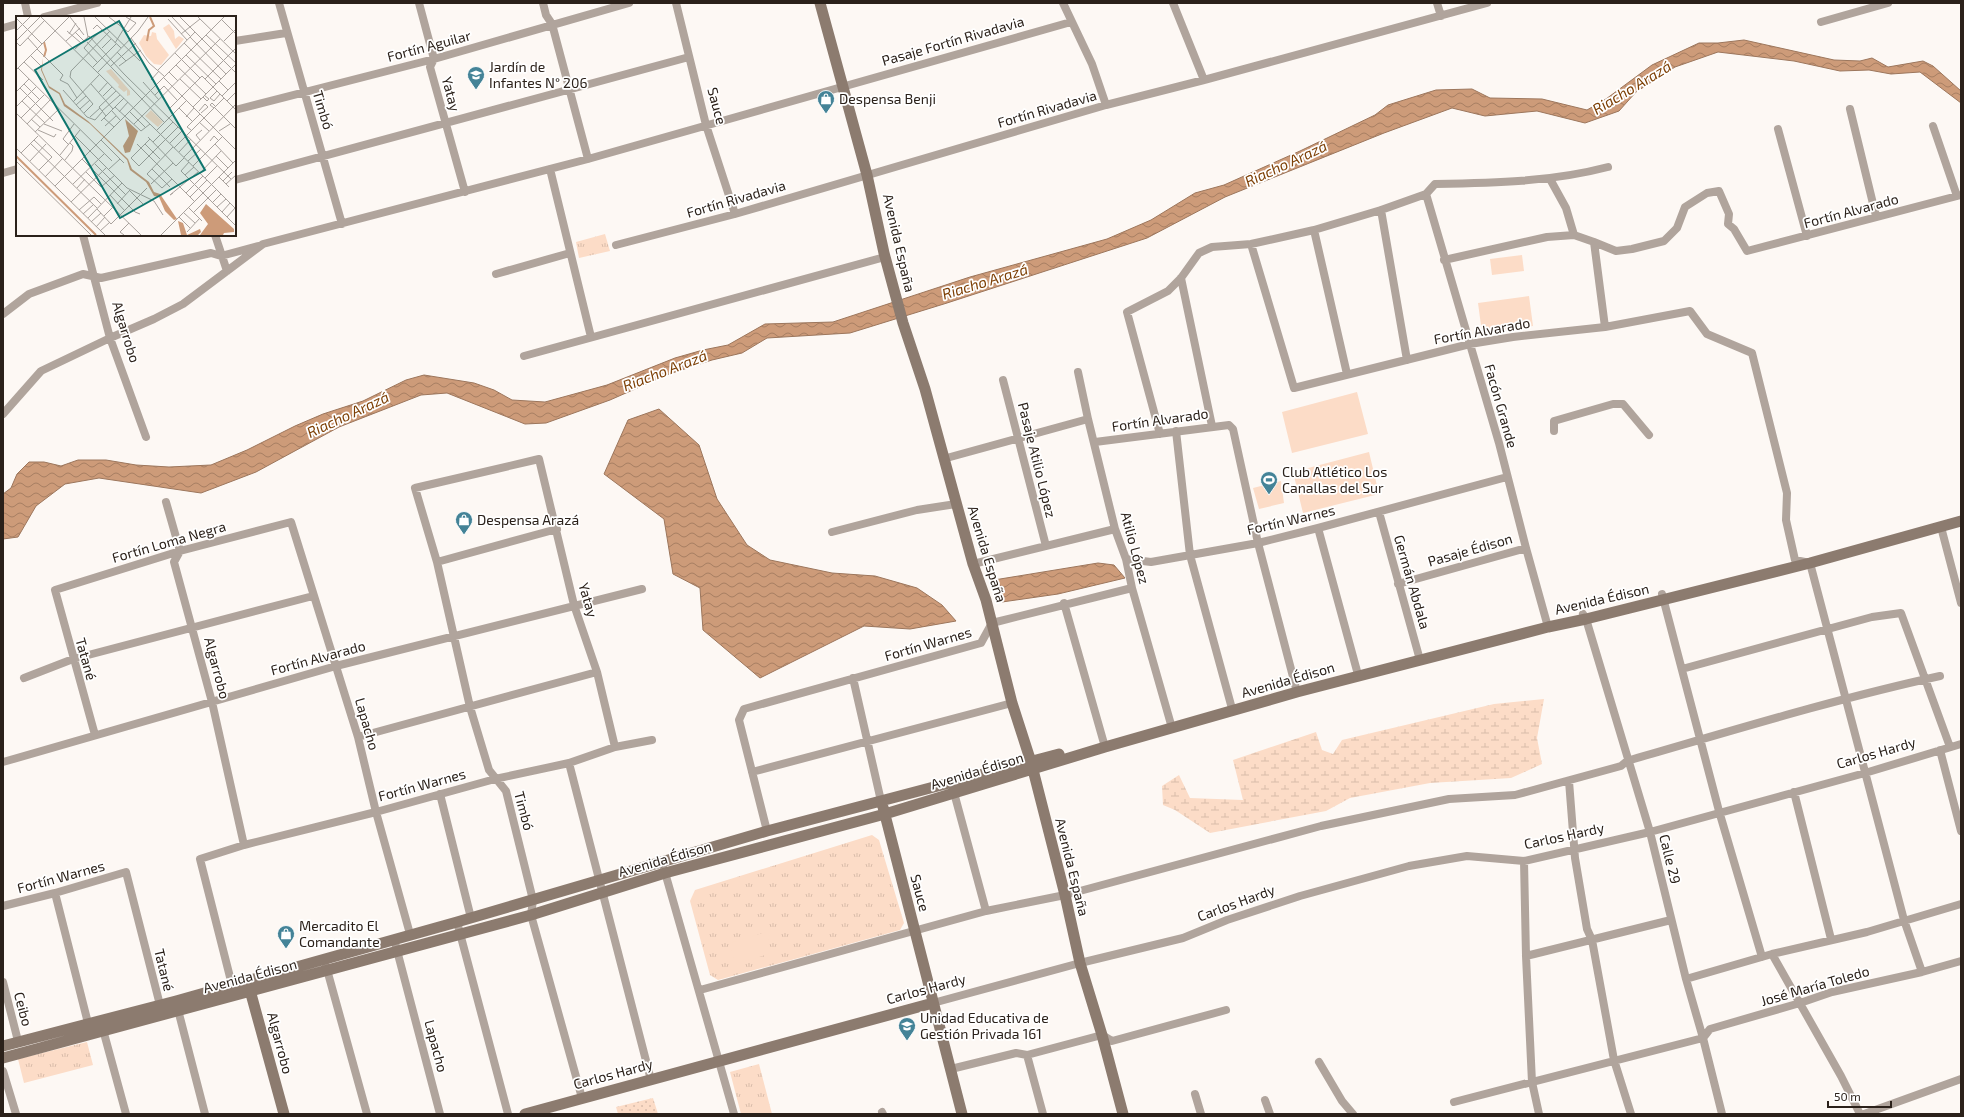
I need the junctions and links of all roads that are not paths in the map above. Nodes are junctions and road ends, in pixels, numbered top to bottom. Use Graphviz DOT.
graph roads {
  1 [pos="25,3"];
  2 [pos="97,3"];
  3 [pos="278,3"];
  4 [pos="419,3"];
  5 [pos="543,3"];
  6 [pos="629,3"];
  7 [pos="676,3"];
  8 [pos="820,3"];
  9 [pos="1064,3"];
  10 [pos="1173,3"];
  11 [pos="1437,3"];
  12 [pos="1487,3"];
  13 [pos="1888,3"];
  14 [pos="28,16"];
  15 [pos="48,16"];
  16 [pos="1441,16"];
  17 [pos="1071,22"];
  18 [pos="1821,22"];
  19 [pos="16,24"];
  20 [pos="552,24"];
  21 [pos="3,28"];
  22 [pos="286,33"];
  23 [pos="236,41"];
  24 [pos="689,57"];
  25 [pos="434,59"];
  26 [pos="1204,80"];
  27 [pos="843,86"];
  28 [pos="569,90"];
  29 [pos="304,92"];
  30 [pos="1106,105"];
  31 [pos="1850,109"];
  32 [pos="236,110"];
  33 [pos="446,123"];
  34 [pos="706,125"];
  35 [pos="1933,126"];
  36 [pos="1778,129"];
  37 [pos="323,155"];
  38 [pos="588,159"];
  39 [pos="1608,167"];
  40 [pos="16,169"];
  41 [pos="550,169"];
  42 [pos="3,173"];
  43 [pos="867,175"];
  44 [pos="1550,179"];
  45 [pos="236,180"];
  46 [pos="464,192"];
  47 [pos="1426,194"];
  48 [pos="1959,196"];
  49 [pos="1382,210"];
  50 [pos="735,214"];
  51 [pos="1876,216"];
  52 [pos="342,224"];
  53 [pos="1314,230"];
  54 [pos="1574,235"];
  55 [pos="82,236"];
  56 [pos="215,236"];
  57 [pos="1808,236"];
  58 [pos="1594,242"];
  59 [pos="263,244"];
  60 [pos="1251,244"];
  61 [pos="616,245"];
  62 [pos="570,253"];
  63 [pos="221,256"];
  64 [pos="885,257"];
  65 [pos="1444,260"];
  66 [pos="227,271"];
  67 [pos="496,274"];
  68 [pos="94,276"];
  69 [pos="1181,278"];
  70 [pos="3,314"];
  71 [pos="1605,327"];
  72 [pos="591,337"];
  73 [pos="110,338"];
  74 [pos="1470,344"];
  75 [pos="524,356"];
  76 [pos="1406,360"];
  77 [pos="1078,372"];
  78 [pos="1347,374"];
  79 [pos="1003,380"];
  80 [pos="3,414"];
  81 [pos="1088,419"];
  82 [pos="1212,426"];
  83 [pos="1176,431"];
  84 [pos="1554,431"];
  85 [pos="1160,434"];
  86 [pos="1650,435"];
  87 [pos="146,437"];
  88 [pos="1018,438"];
  89 [pos="1095,442"];
  90 [pos="944,459"];
  91 [pos="1507,477"];
  92 [pos="415,488"];
  93 [pos="166,502"];
  94 [pos="956,504"];
  95 [pos="1379,512"];
  96 [pos="1961,516"];
  97 [pos="1961,521"];
  98 [pos="291,522"];
  99 [pos="1941,527"];
  100 [pos="1318,528"];
  101 [pos="557,529"];
  102 [pos="1115,529"];
  103 [pos="832,532"];
  104 [pos="1258,543"];
  105 [pos="1046,546"];
  106 [pos="1526,548"];
  107 [pos="180,551"];
  108 [pos="1190,555"];
  109 [pos="1126,559"];
  110 [pos="1795,560"];
  111 [pos="437,562"];
  112 [pos="1810,563"];
  113 [pos="973,564"];
  114 [pos="1398,584"];
  115 [pos="642,588"];
  116 [pos="1132,588"];
  117 [pos="55,590"];
  118 [pos="313,596"];
  119 [pos="1663,597"];
  120 [pos="1961,603"];
  121 [pos="1064,604"];
  122 [pos="574,605"];
  123 [pos="1584,616"];
  124 [pos="992,623"];
  125 [pos="1548,624"];
  126 [pos="191,627"];
  127 [pos="1827,630"];
  128 [pos="455,636"];
  129 [pos="1420,657"];
  130 [pos="73,659"];
  131 [pos="336,666"];
  132 [pos="1682,669"];
  133 [pos="1357,671"];
  134 [pos="597,672"];
  135 [pos="1940,676"];
  136 [pos="24,678"];
  137 [pos="853,678"];
  138 [pos="1924,680"];
  139 [pos="1297,690"];
  140 [pos="1845,699"];
  141 [pos="212,702"];
  142 [pos="1012,704"];
  143 [pos="1231,705"];
  144 [pos="470,707"];
  145 [pos="1172,726"];
  146 [pos="95,734"];
  147 [pos="358,737"];
  148 [pos="652,740"];
  149 [pos="868,740"];
  150 [pos="1700,740"];
  151 [pos="1104,744"];
  152 [pos="1961,744"];
  153 [pos="615,747"];
  154 [pos="1950,747"];
  155 [pos="1940,750"];
  156 [pos="1628,761"];
  157 [pos="3,762"];
  158 [pos="569,762"];
  159 [pos="1032,766"];
  160 [pos="752,772"];
  161 [pos="1865,773"];
  162 [pos="495,779"];
  163 [pos="1569,781"];
  164 [pos="951,783"];
  165 [pos="1794,792"];
  166 [pos="440,794"];
  167 [pos="954,794"];
  168 [pos="881,801"];
  169 [pos="1719,811"];
  170 [pos="376,812"];
  171 [pos="884,814"];
  172 [pos="767,831"];
  173 [pos="1961,831"];
  174 [pos="1650,832"];
  175 [pos="244,845"];
  176 [pos="1574,850"];
  177 [pos="1524,861"];
  178 [pos="662,862"];
  179 [pos="126,872"];
  180 [pos="665,873"];
  181 [pos="600,881"];
  182 [pos="55,893"];
  183 [pos="604,893"];
  184 [pos="1065,895"];
  185 [pos="533,900"];
  186 [pos="1961,904"];
  187 [pos="3,906"];
  188 [pos="986,911"];
  189 [pos="531,915"];
  190 [pos="472,918"];
  191 [pos="1671,920"];
  192 [pos="1904,920"];
  193 [pos="457,922"];
  194 [pos="915,931"];
  195 [pos="410,934"];
  196 [pos="461,934"];
  197 [pos="394,939"];
  198 [pos="1831,939"];
  199 [pos="1592,940"];
  200 [pos="398,952"];
  201 [pos="1772,954"];
  202 [pos="1526,956"];
  203 [pos="1762,957"];
  204 [pos="324,958"];
  205 [pos="1961,961"];
  206 [pos="1080,963"];
  207 [pos="328,971"];
  208 [pos="1922,972"];
  209 [pos="1686,979"];
  210 [pos="3,982"];
  211 [pos="232,985"];
  212 [pos="248,986"];
  213 [pos="700,990"];
  214 [pos="933,1003"];
  215 [pos="1800,1003"];
  216 [pos="160,1005"];
  217 [pos="177,1006"];
  218 [pos="1226,1010"];
  219 [pos="88,1022"];
  220 [pos="102,1025"];
  221 [pos="1102,1035"];
  222 [pos="1703,1038"];
  223 [pos="18,1041"];
  224 [pos="3,1046"];
  225 [pos="1027,1055"];
  226 [pos="3,1058"];
  227 [pos="1614,1060"];
  228 [pos="719,1061"];
  229 [pos="1319,1062"];
  230 [pos="951,1069"];
  231 [pos="3,1071"];
  232 [pos="1961,1079"];
  233 [pos="651,1080"];
  234 [pos="1532,1082"];
  235 [pos="1195,1094"];
  236 [pos="582,1098"];
  237 [pos="1265,1100"];
  238 [pos="1454,1102"];
  239 [pos="16,1114"];
  240 [pos="126,1114"];
  241 [pos="205,1114"];
  242 [pos="284,1114"];
  243 [pos="367,1114"];
  244 [pos="440,1114"];
  245 [pos="508,1114"];
  246 [pos="525,1114"];
  247 [pos="734,1114"];
  248 [pos="962,1114"];
  249 [pos="1043,1114"];
  250 [pos="1122,1114"];
  251 [pos="1201,1114"];
  252 [pos="1270,1114"];
  253 [pos="1353,1114"];
  254 [pos="1539,1114"];
  255 [pos="1631,1114"];
  256 [pos="1722,1114"];
  257 [pos="1860,1114"];
  258 [pos="1864,1114"];
  1 -- 14 [label="street"];
  2 -- 15 [label="street"];
  3 -- 22 [label="street, Timbó"];
  4 -- 25 [label="street, Yatay"];
  5 -- 20 [label="street"];
  6 -- 20 [label="street, Fortín Aguilar"];
  7 -- 24 [label="street, Sauce"];
  8 -- 27 [label="main road, Avenida España"];
  9 -- 17 [label="street"];
  10 -- 26 [label="street"];
  11 -- 16 [label="street"];
  12 -- 16 [label="street, Fortín Rivadavia"];
  13 -- 18 [label="street"];
  16 -- 26 [label="street, Fortín Rivadavia"];
  17 -- 27 [label="street, Pasaje Fortín Rivadavia"];
  17 -- 30 [label="street"];
  19 -- 21 [label="street"];
  20 -- 25 [label="street, Fortín Aguilar"];
  20 -- 28 [label="street"];
  22 -- 23 [label="street"];
  22 -- 29 [label="street, Timbó"];
  24 -- 28 [label="street"];
  24 -- 34 [label="street, Sauce"];
  25 -- 29 [label="street, Fortín Aguilar"];
  25 -- 33 [label="street, Yatay"];
  26 -- 30 [label="street, Fortín Rivadavia"];
  27 -- 34 [label="street, Pasaje Fortín Rivadavia"];
  27 -- 43 [label="main road, Avenida España"];
  28 -- 33 [label="street"];
  28 -- 38 [label="street"];
  29 -- 32 [label="street, Fortín Aguilar"];
  29 -- 37 [label="street, Timbó"];
  30 -- 43 [label="street, Fortín Rivadavia"];
  31 -- 51 [label="street"];
  33 -- 37 [label="street"];
  33 -- 46 [label="street, Yatay"];
  34 -- 38 [label="street, Pasaje Fortín Rivadavia"];
  34 -- 50 [label="street, Sauce"];
  35 -- 48 [label="street"];
  36 -- 57 [label="street"];
  37 -- 45 [label="street"];
  37 -- 52 [label="street, Timbó"];
  38 -- 41 [label="street, Pasaje Fortín Rivadavia"];
  39 -- 44 [label="street"];
  40 -- 42 [label="street"];
  41 -- 46 [label="street, Pasaje Fortín Rivadavia"];
  41 -- 62 [label="street"];
  43 -- 50 [label="street, Fortín Rivadavia"];
  43 -- 64 [label="main road, Avenida España"];
  44 -- 47 [label="street"];
  44 -- 54 [label="street"];
  46 -- 52 [label="street, Pasaje Fortín Rivadavia"];
  47 -- 49 [label="street"];
  47 -- 65 [label="street, Facón Grande"];
  48 -- 51 [label="street, Fortín Alvarado"];
  49 -- 53 [label="street"];
  49 -- 76 [label="street"];
  50 -- 61 [label="street, Fortín Rivadavia"];
  51 -- 57 [label="street, Fortín Alvarado"];
  52 -- 59 [label="street, Pasaje Fortín Rivadavia"];
  53 -- 60 [label="street"];
  53 -- 78 [label="street"];
  54 -- 58 [label="street"];
  54 -- 65 [label="street"];
  55 -- 68 [label="street, Algarrobo"];
  56 -- 63 [label="street"];
  57 -- 58 [label="street, Fortín Alvarado"];
  58 -- 71 [label="street"];
  59 -- 63 [label="street, Pasaje Fortín Rivadavia"];
  59 -- 66 [label="street"];
  60 -- 69 [label="street"];
  60 -- 78 [label="street, Fortín Alvarado"];
  62 -- 67 [label="street"];
  62 -- 72 [label="street"];
  63 -- 66 [label="street"];
  63 -- 68 [label="street, Pasaje Fortín Rivadavia"];
  64 -- 72 [label="street"];
  64 -- 90 [label="main road, Avenida España"];
  65 -- 74 [label="street, Facón Grande"];
  66 -- 73 [label="street"];
  68 -- 70 [label="street, Pasaje Fortín Rivadavia"];
  68 -- 73 [label="street, Algarrobo"];
  69 -- 82 [label="street"];
  69 -- 85 [label="street"];
  71 -- 74 [label="street, Fortín Alvarado"];
  71 -- 110 [label="street, Fortín Alvarado"];
  72 -- 75 [label="street"];
  73 -- 80 [label="street"];
  73 -- 87 [label="street, Algarrobo"];
  74 -- 76 [label="street, Fortín Alvarado"];
  74 -- 91 [label="street, Facón Grande"];
  76 -- 78 [label="street, Fortín Alvarado"];
  77 -- 81 [label="street, Atilio López"];
  79 -- 88 [label="street, Pasaje Atilio López"];
  81 -- 88 [label="street"];
  81 -- 89 [label="street, Atilio López"];
  82 -- 83 [label="street, Fortín Alvarado"];
  82 -- 104 [label="street, Fortín Alvarado"];
  83 -- 85 [label="street, Fortín Alvarado"];
  83 -- 108 [label="street"];
  84 -- 86 [label="street"];
  85 -- 89 [label="street, Fortín Alvarado"];
  88 -- 90 [label="street"];
  88 -- 105 [label="street, Pasaje Atilio López"];
  89 -- 102 [label="street, Atilio López"];
  90 -- 94 [label="main road, Avenida España"];
  91 -- 95 [label="street, Fortín Warnes"];
  91 -- 106 [label="street, Facón Grande"];
  92 -- 101 [label="street, Yatay"];
  92 -- 111 [label="street, Timbó"];
  93 -- 107 [label="street, Algarrobo"];
  94 -- 103 [label="street"];
  94 -- 113 [label="main road, Avenida España"];
  95 -- 100 [label="street, Fortín Warnes"];
  95 -- 114 [label="street, Germán Abdala"];
  96 -- 110 [label="main road, Avenida Édison"];
  97 -- 99 [label="main road, Avenida Édison"];
  98 -- 107 [label="street, Fortín Loma Negra"];
  98 -- 118 [label="street, Lapacho"];
  99 -- 112 [label="main road, Avenida Édison"];
  99 -- 120 [label="street"];
  100 -- 104 [label="street, Fortín Warnes"];
  100 -- 133 [label="street"];
  101 -- 111 [label="street"];
  101 -- 122 [label="street, Yatay"];
  102 -- 105 [label="street"];
  102 -- 109 [label="street, Atilio López"];
  104 -- 108 [label="street, Fortín Warnes"];
  104 -- 139 [label="street"];
  105 -- 113 [label="street"];
  106 -- 114 [label="street, Pasaje Édison"];
  106 -- 125 [label="street, Facón Grande"];
  107 -- 117 [label="street, Fortín Loma Negra"];
  107 -- 126 [label="street, Algarrobo"];
  108 -- 109 [label="street, Fortín Warnes"];
  108 -- 143 [label="street"];
  109 -- 116 [label="street, Atilio López"];
  110 -- 112 [label="street"];
  110 -- 119 [label="main road, Avenida Édison"];
  111 -- 128 [label="street, Timbó"];
  112 -- 119 [label="main road, Avenida Édison"];
  112 -- 127 [label="street"];
  113 -- 124 [label="main road, Avenida España"];
  114 -- 129 [label="street, Germán Abdala"];
  115 -- 122 [label="street, Fortín Alvarado"];
  116 -- 121 [label="street"];
  116 -- 145 [label="street, Atilio López"];
  117 -- 130 [label="street, Tatané"];
  118 -- 126 [label="street"];
  118 -- 131 [label="street, Lapacho"];
  119 -- 123 [label="main road, Avenida Édison"];
  119 -- 132 [label="street"];
  121 -- 124 [label="street"];
  121 -- 151 [label="street"];
  122 -- 128 [label="street, Fortín Alvarado"];
  122 -- 134 [label="street, Yatay"];
  123 -- 125 [label="main road, Avenida Édison"];
  123 -- 156 [label="street, Calle 29"];
  124 -- 137 [label="street, Fortín Warnes"];
  124 -- 142 [label="main road, Avenida España"];
  125 -- 129 [label="main road, Avenida Édison"];
  126 -- 130 [label="street"];
  126 -- 141 [label="street, Algarrobo"];
  127 -- 132 [label="street"];
  127 -- 138 [label="street"];
  127 -- 140 [label="street"];
  128 -- 131 [label="street, Fortín Alvarado"];
  128 -- 144 [label="street, Timbó"];
  129 -- 133 [label="main road, Avenida Édison"];
  129 -- 139 [label="main road, Avenida Édison"];
  130 -- 136 [label="street"];
  130 -- 146 [label="street, Tatané"];
  131 -- 141 [label="street, Fortín Alvarado"];
  131 -- 147 [label="street, Lapacho"];
  132 -- 150 [label="street"];
  133 -- 139 [label="main road, Avenida Édison"];
  134 -- 144 [label="street"];
  134 -- 153 [label="street, Yatay"];
  135 -- 138 [label="street"];
  137 -- 149 [label="street, Sauce"];
  137 -- 160 [label="street, Fortín Warnes"];
  138 -- 140 [label="street"];
  138 -- 154 [label="street"];
  139 -- 143 [label="main road, Avenida Édison"];
  139 -- 145 [label="main road, Avenida Édison"];
  140 -- 150 [label="street"];
  140 -- 161 [label="street"];
  141 -- 146 [label="street, Fortín Alvarado"];
  141 -- 175 [label="street, Algarrobo"];
  142 -- 149 [label="street"];
  142 -- 159 [label="main road, Avenida España"];
  143 -- 145 [label="main road, Avenida Édison"];
  144 -- 147 [label="street"];
  144 -- 162 [label="street, Timbó"];
  145 -- 151 [label="main road, Avenida Édison"];
  146 -- 157 [label="street, Fortín Alvarado"];
  147 -- 170 [label="street, Lapacho"];
  148 -- 153 [label="street, Fortín Warnes"];
  149 -- 160 [label="street"];
  149 -- 168 [label="street, Sauce"];
  150 -- 156 [label="street"];
  150 -- 169 [label="street"];
  151 -- 159 [label="main road, Avenida Édison"];
  152 -- 154 [label="street, Carlos Hardy"];
  153 -- 158 [label="street, Fortín Warnes"];
  154 -- 155 [label="street, Carlos Hardy"];
  155 -- 161 [label="street, Carlos Hardy"];
  155 -- 173 [label="street"];
  156 -- 163 [label="street"];
  156 -- 174 [label="street, Calle 29"];
  158 -- 162 [label="street, Fortín Warnes"];
  158 -- 181 [label="street"];
  159 -- 164 [label="main road, Avenida Édison"];
  159 -- 167 [label="main road, Avenida Édison"];
  159 -- 184 [label="main road, Avenida España"];
  160 -- 172 [label="street"];
  161 -- 165 [label="street, Carlos Hardy"];
  161 -- 192 [label="street"];
  162 -- 166 [label="street, Fortín Warnes"];
  162 -- 185 [label="street, Timbó"];
  163 -- 176 [label="street"];
  163 -- 184 [label="street"];
  164 -- 167 [label="street"];
  164 -- 168 [label="main road, Avenida Édison"];
  165 -- 169 [label="street, Carlos Hardy"];
  165 -- 198 [label="street"];
  166 -- 170 [label="street, Fortín Warnes"];
  166 -- 190 [label="street"];
  167 -- 171 [label="main road, Avenida Édison"];
  167 -- 188 [label="street"];
  168 -- 171 [label="main road, Sauce"];
  168 -- 172 [label="main road, Avenida Édison"];
  169 -- 174 [label="street, Carlos Hardy"];
  169 -- 203 [label="street"];
  170 -- 175 [label="street, Fortín Warnes"];
  170 -- 195 [label="street, Lapacho"];
  171 -- 180 [label="main road, Avenida Édison"];
  171 -- 194 [label="main road, Sauce"];
  172 -- 178 [label="main road, Avenida Édison"];
  174 -- 176 [label="street, Carlos Hardy"];
  174 -- 191 [label="street, Calle 29"];
  175 -- 211 [label="street, Fortín Warnes"];
  176 -- 177 [label="street, Carlos Hardy"];
  176 -- 199 [label="street"];
  177 -- 202 [label="street"];
  177 -- 206 [label="street, Carlos Hardy"];
  178 -- 180 [label="street"];
  178 -- 181 [label="main road, Avenida Édison"];
  179 -- 182 [label="street, Fortín Warnes"];
  179 -- 216 [label="street, Tatané"];
  180 -- 183 [label="main road, Avenida Édison"];
  180 -- 213 [label="street"];
  181 -- 183 [label="street"];
  181 -- 185 [label="main road, Avenida Édison"];
  182 -- 187 [label="street, Fortín Warnes"];
  182 -- 219 [label="street"];
  183 -- 189 [label="main road, Avenida Édison"];
  183 -- 233 [label="street"];
  184 -- 188 [label="street"];
  184 -- 206 [label="main road, Avenida España"];
  185 -- 189 [label="street, Timbó"];
  185 -- 190 [label="main road, Avenida Édison"];
  186 -- 192 [label="street"];
  188 -- 194 [label="street"];
  189 -- 196 [label="main road, Avenida Édison"];
  189 -- 236 [label="street, Timbó"];
  190 -- 193 [label="main road, Avenida Édison"];
  191 -- 199 [label="street"];
  191 -- 209 [label="street, Calle 29"];
  192 -- 198 [label="street"];
  192 -- 208 [label="street"];
  193 -- 195 [label="main road, Avenida Édison"];
  193 -- 196 [label="street"];
  194 -- 213 [label="street"];
  194 -- 214 [label="main road, Sauce"];
  195 -- 197 [label="main road, Avenida Édison"];
  196 -- 200 [label="main road, Avenida Édison"];
  196 -- 245 [label="street"];
  197 -- 200 [label="street, Lapacho"];
  197 -- 204 [label="main road, Avenida Édison"];
  198 -- 201 [label="street"];
  199 -- 202 [label="street"];
  199 -- 227 [label="street"];
  200 -- 207 [label="main road, Avenida Édison"];
  200 -- 244 [label="street, Lapacho"];
  201 -- 203 [label="street"];
  201 -- 215 [label="street"];
  202 -- 234 [label="street"];
  203 -- 209 [label="street"];
  204 -- 207 [label="street"];
  204 -- 212 [label="main road, Avenida Édison"];
  205 -- 208 [label="street, José María Toledo"];
  206 -- 214 [label="street, Carlos Hardy"];
  206 -- 221 [label="main road, Avenida España"];
  207 -- 212 [label="main road, Avenida Édison"];
  207 -- 243 [label="street"];
  208 -- 215 [label="street, José María Toledo"];
  209 -- 222 [label="street, Calle 29"];
  210 -- 223 [label="street, Ceibo"];
  211 -- 212 [label="main road, Avenida Édison"];
  211 -- 217 [label="main road, Avenida Édison"];
  212 -- 217 [label="main road, Avenida Édison"];
  212 -- 242 [label="main road, Algarrobo"];
  213 -- 228 [label="street"];
  214 -- 228 [label="main road, Carlos Hardy"];
  214 -- 230 [label="main road, Sauce"];
  215 -- 222 [label="street, José María Toledo"];
  215 -- 257 [label="street"];
  216 -- 217 [label="main road, Avenida Édison"];
  216 -- 220 [label="main road, Avenida Édison"];
  217 -- 220 [label="main road, Avenida Édison"];
  217 -- 241 [label="street"];
  218 -- 221 [label="street"];
  219 -- 220 [label="main road, Avenida Édison"];
  219 -- 223 [label="main road, Avenida Édison"];
  220 -- 226 [label="main road, Avenida Édison"];
  220 -- 240 [label="street"];
  221 -- 225 [label="street"];
  221 -- 250 [label="main road, Avenida España"];
  222 -- 227 [label="street"];
  222 -- 256 [label="street, Calle 29"];
  223 -- 224 [label="main road, Avenida Édison"];
  225 -- 230 [label="street"];
  225 -- 249 [label="street"];
  227 -- 234 [label="street"];
  227 -- 255 [label="street"];
  228 -- 233 [label="main road, Carlos Hardy"];
  228 -- 247 [label="street"];
  229 -- 253 [label="street"];
  230 -- 248 [label="main road, Sauce"];
  231 -- 239 [label="street"];
  232 -- 258 [label="street"];
  233 -- 236 [label="main road, Carlos Hardy"];
  234 -- 238 [label="street"];
  234 -- 254 [label="street"];
  235 -- 251 [label="street"];
  236 -- 246 [label="main road, Carlos Hardy"];
  237 -- 252 [label="street"];
}
